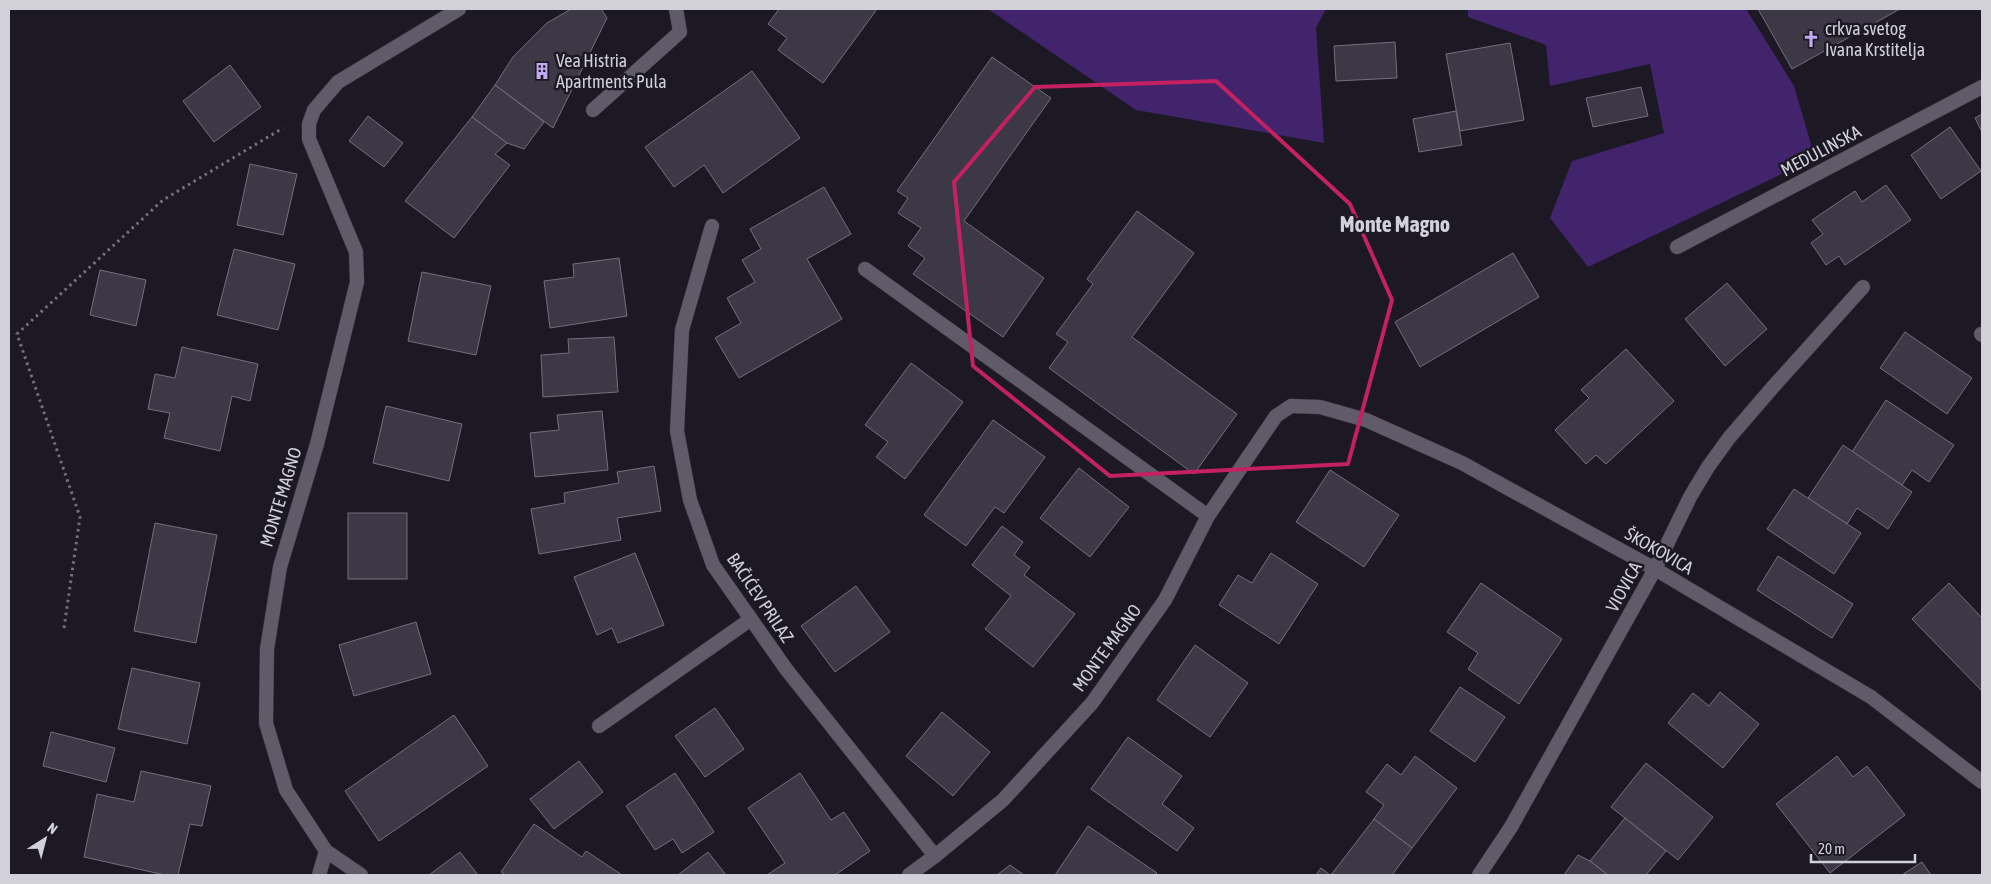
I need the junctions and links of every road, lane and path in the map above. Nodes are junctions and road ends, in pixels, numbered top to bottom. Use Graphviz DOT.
graph roads {
  1 [pos="459,9"];
  2 [pos="676,9"];
  3 [pos="1982,87"];
  4 [pos="314,110"];
  5 [pos="593,110"];
  6 [pos="712,226"];
  7 [pos="1677,247"];
  8 [pos="865,269"];
  9 [pos="1863,288"];
  10 [pos="1291,406"];
  11 [pos="1208,516"];
  12 [pos="1655,569"];
  13 [pos="751,619"];
  14 [pos="64,628"];
  15 [pos="599,726"];
  16 [pos="1982,782"];
  17 [pos="326,850"];
  18 [pos="935,856"];
  19 [pos="319,875"];
  20 [pos="361,875"];
  21 [pos="909,875"];
  22 [pos="1479,875"];
  1 -- 4 [label="street"];
  2 -- 5 [label="street"];
  3 -- 7 [label="street, MEDULINSKA"];
  4 -- 14 [label="path"];
  4 -- 17 [label="street, MONTE MAGNO"];
  6 -- 13 [label="street, BAČIĆEV PRILAZ"];
  8 -- 11 [label="street"];
  9 -- 12 [label="street, VIOVICA"];
  10 -- 11 [label="street, MONTE MAGNO"];
  10 -- 12 [label="street, ŠKOKOVICA"];
  11 -- 18 [label="street, MONTE MAGNO"];
  12 -- 16 [label="street, ŠKOKOVICA"];
  12 -- 22 [label="street, VIOVICA"];
  13 -- 15 [label="street"];
  13 -- 18 [label="street, BAČIĆEV PRILAZ"];
  17 -- 19 [label="street"];
  17 -- 20 [label="street, MONTE MAGNO"];
  18 -- 21 [label="street, MONTE MAGNO"];
}
